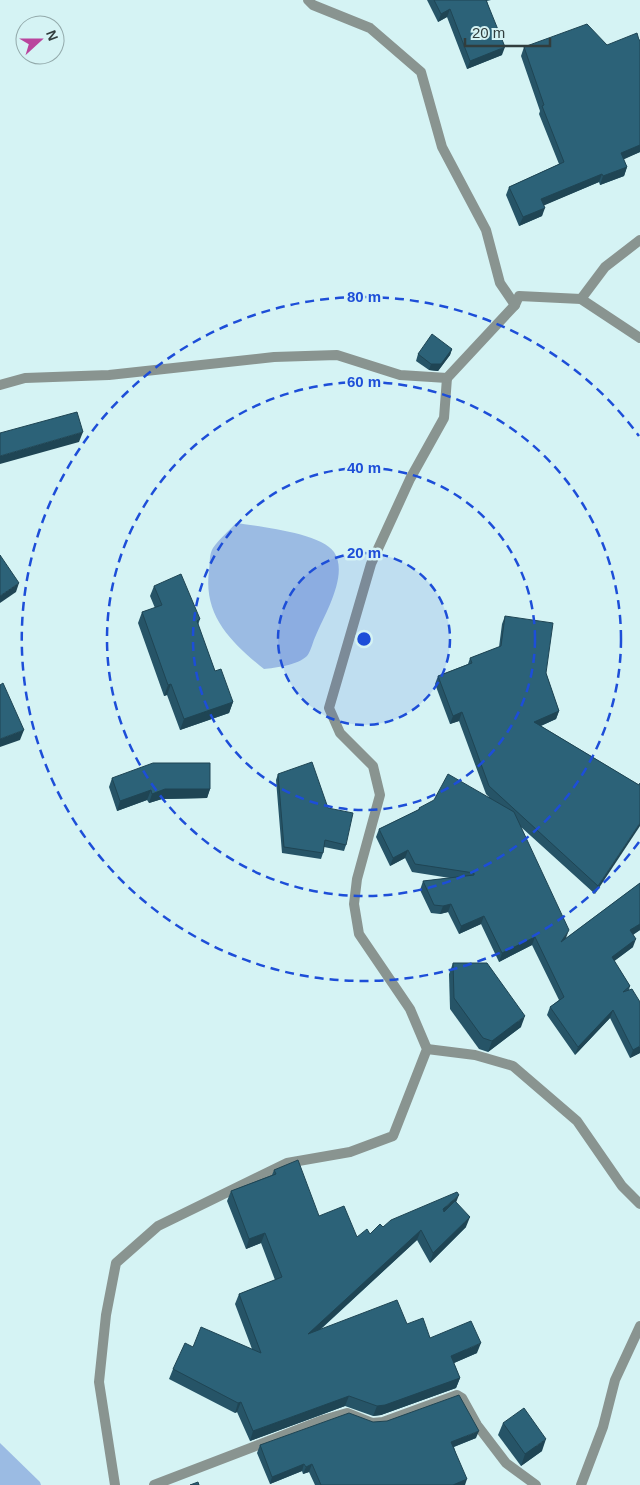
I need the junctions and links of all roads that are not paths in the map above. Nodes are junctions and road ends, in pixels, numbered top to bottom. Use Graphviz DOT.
graph roads {
  1 [pos="308,0"];
  2 [pos="640,240"];
  3 [pos="581,298"];
  4 [pos="515,305"];
  5 [pos="640,338"];
  6 [pos="448,378"];
  7 [pos="0,385"];
  8 [pos="427,1049"];
  9 [pos="640,1204"];
  10 [pos="640,1326"];
  11 [pos="115,1485"];
  12 [pos="154,1485"];
  13 [pos="536,1485"];
  14 [pos="581,1485"];
  1 -- 4 [label="street"];
  2 -- 3 [label="street"];
  3 -- 4 [label="street"];
  3 -- 5 [label="street"];
  4 -- 6 [label="street"];
  6 -- 7 [label="street"];
  6 -- 8 [label="street"];
  8 -- 9 [label="street"];
  8 -- 11 [label="street"];
  10 -- 14 [label="street"];
  12 -- 13 [label="street"];
}
